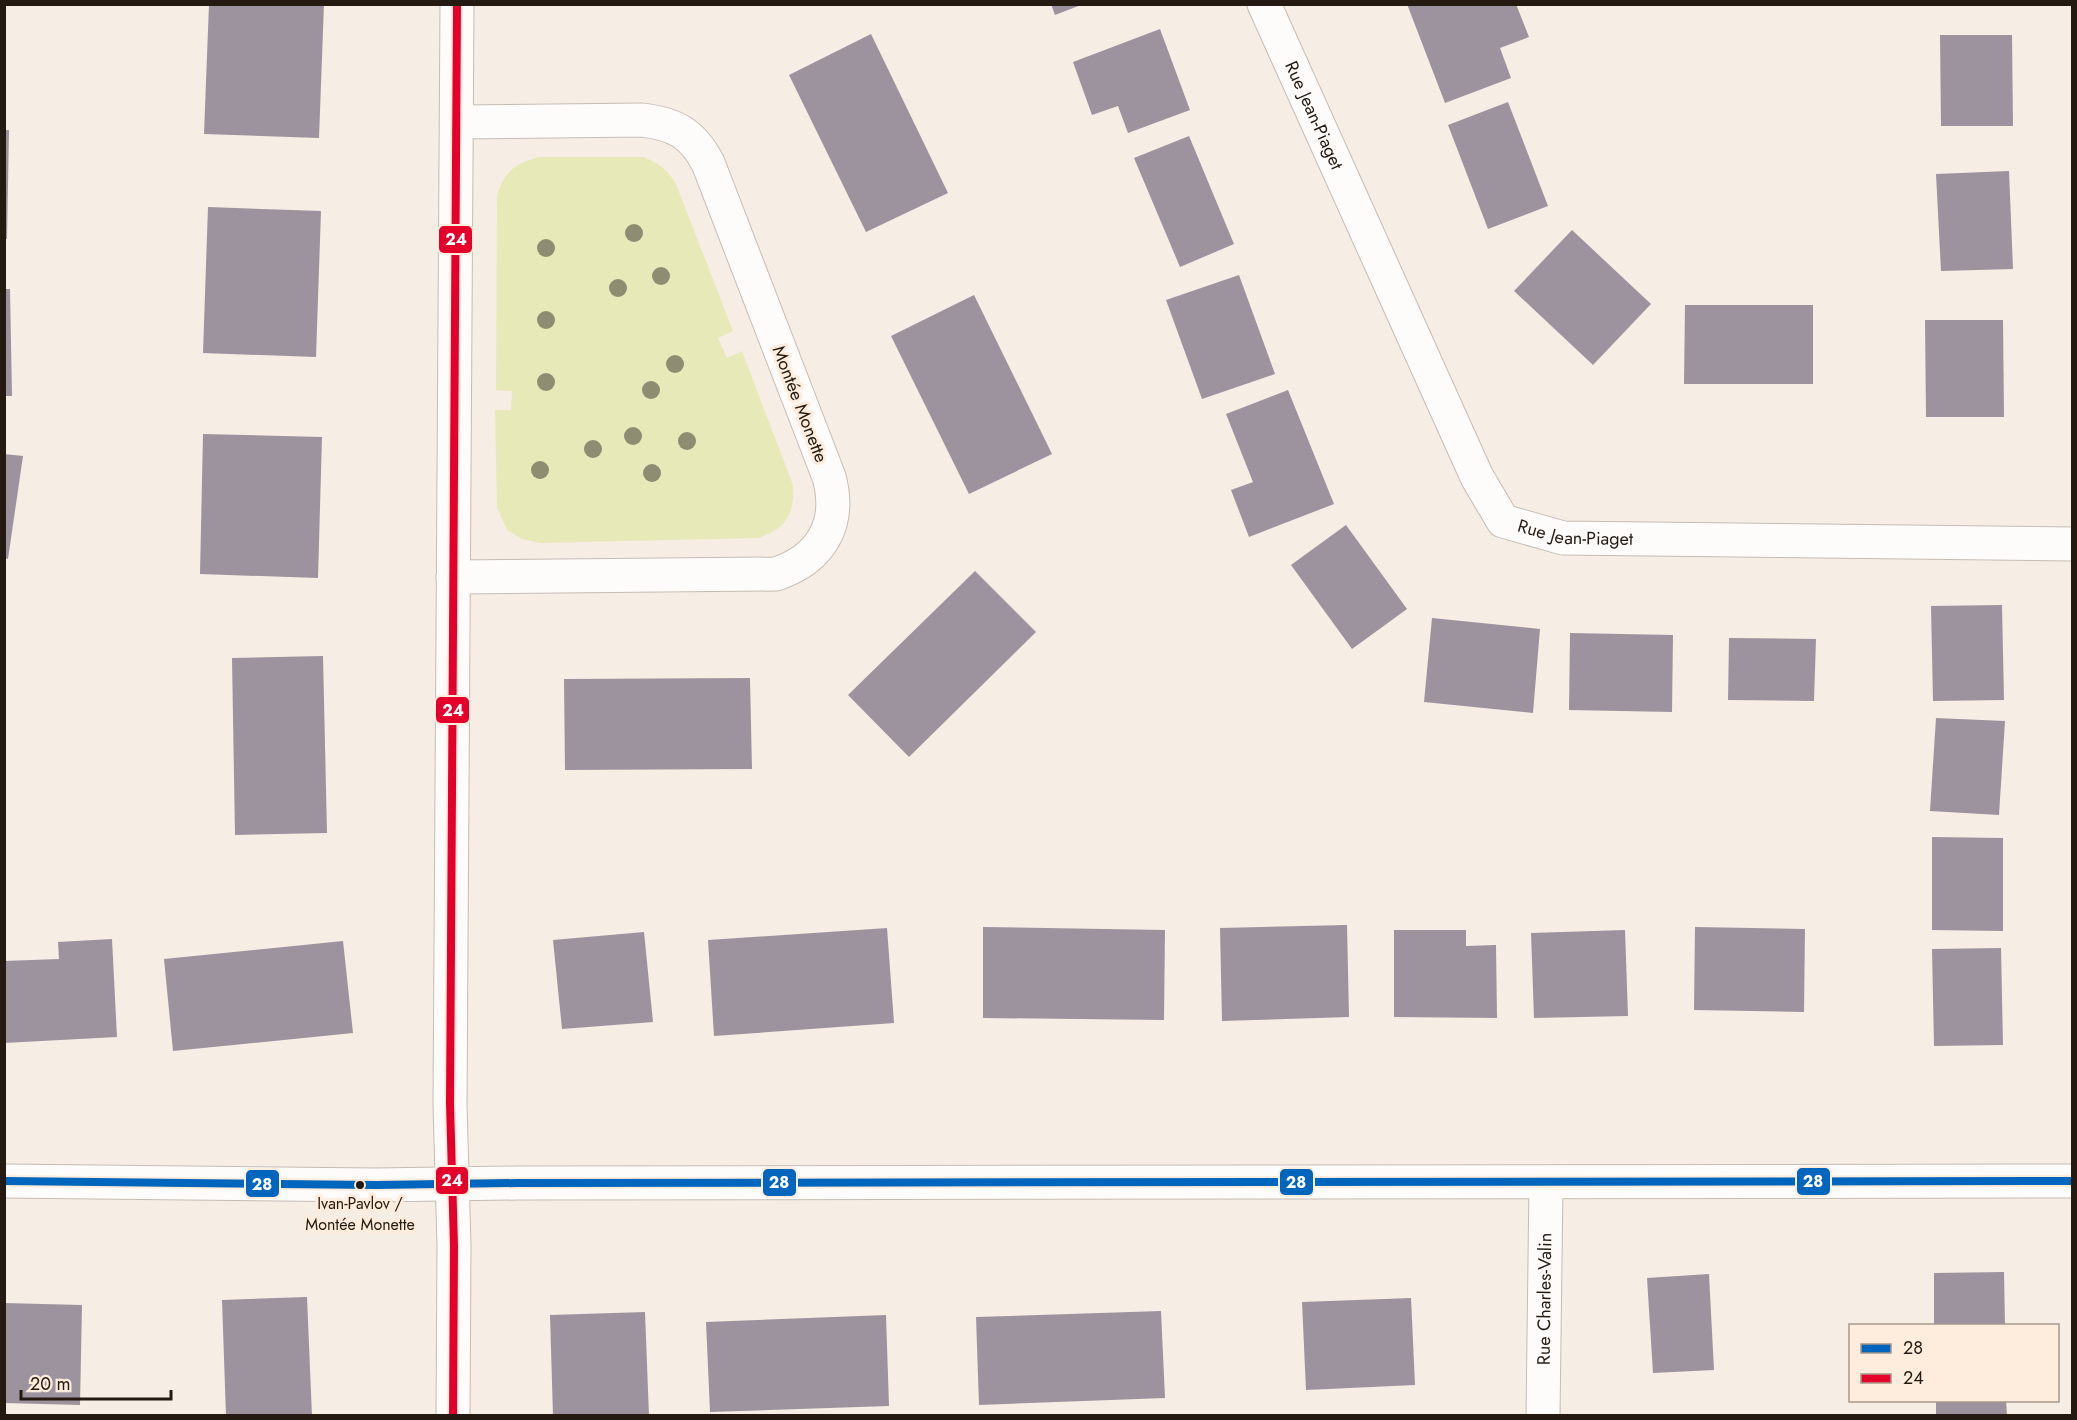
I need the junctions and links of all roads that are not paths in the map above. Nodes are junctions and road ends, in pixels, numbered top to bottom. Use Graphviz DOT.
graph roads {
  1 [pos="457,4"];
  2 [pos="1264,4"];
  3 [pos="457,122"];
  4 [pos="2073,544"];
  5 [pos="453,577"];
  6 [pos="4,1181"];
  7 [pos="2073,1181"];
  8 [pos="1546,1183"];
  9 [pos="452,1184"];
  10 [pos="453,1416"];
  11 [pos="1543,1416"];
  1 -- 3 [label="street"];
  2 -- 4 [label="street, Rue Jean-Piaget"];
  3 -- 5 [label="street"];
  3 -- 5 [label="street, Montée Monette"];
  5 -- 9 [label="street"];
  6 -- 9 [label="street"];
  7 -- 8 [label="street"];
  8 -- 9 [label="street"];
  8 -- 11 [label="street, Rue Charles-Valin"];
  9 -- 10 [label="street"];
}
